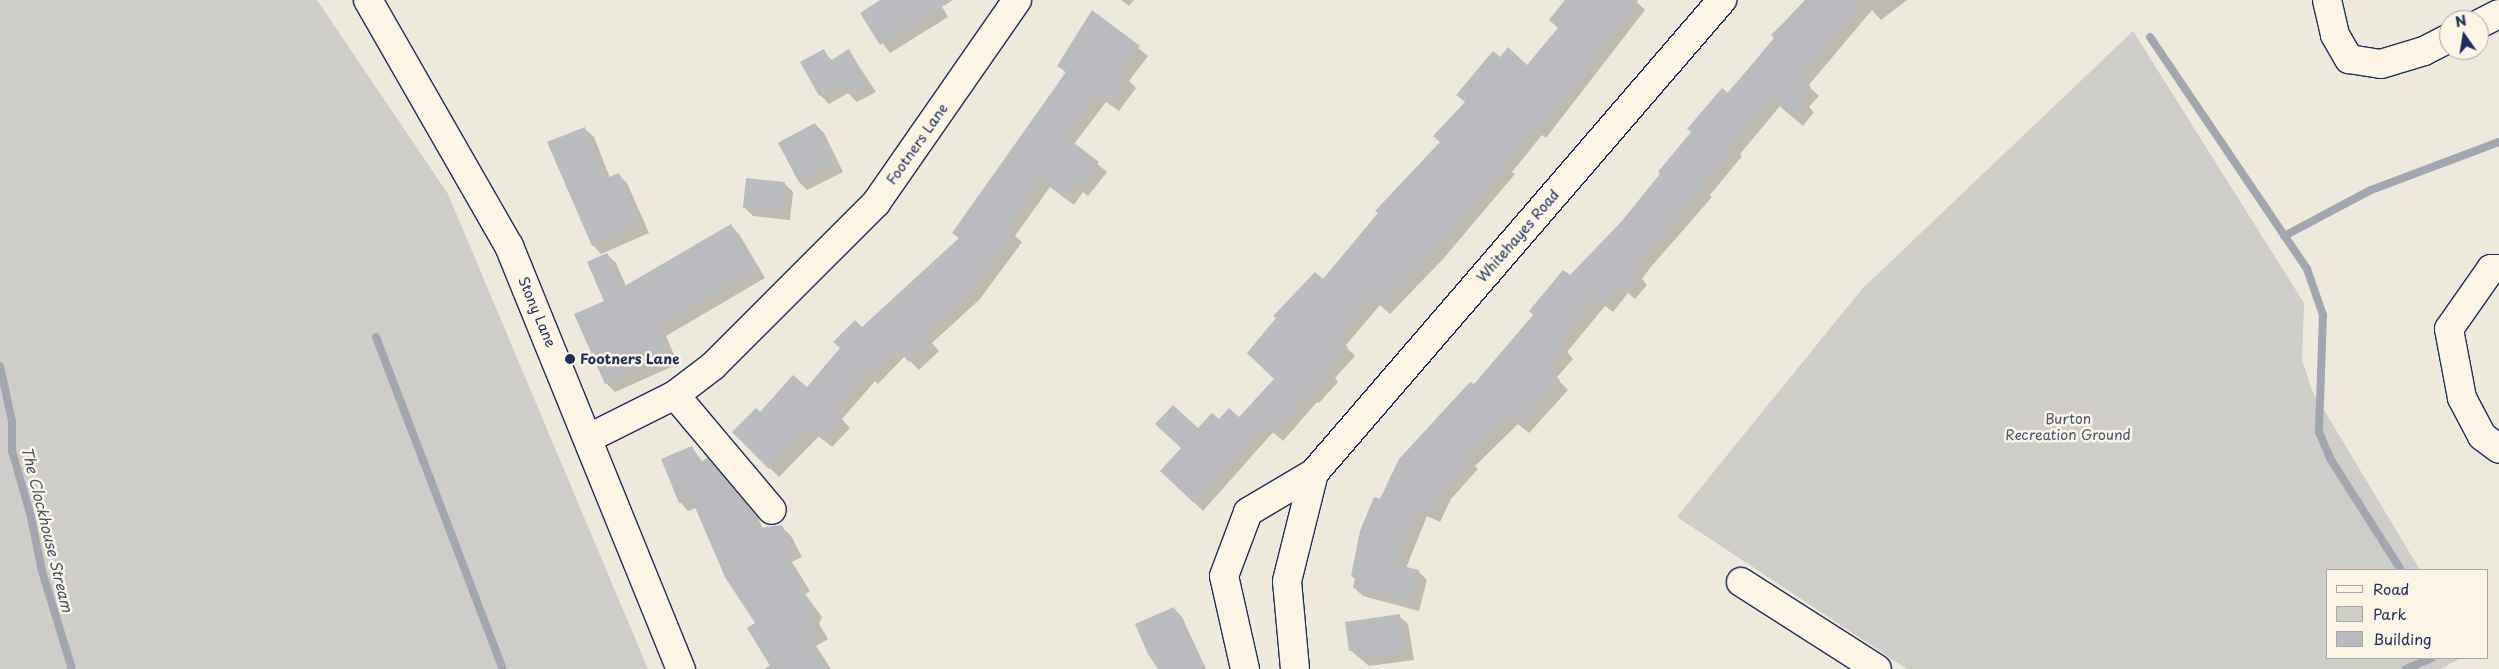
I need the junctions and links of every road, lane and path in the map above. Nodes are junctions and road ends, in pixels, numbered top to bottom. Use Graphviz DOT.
graph roads {
  1 [pos="368,0"];
  2 [pos="1017,0"];
  3 [pos="1722,0"];
  4 [pos="2327,0"];
  5 [pos="2439,43"];
  6 [pos="2499,269"];
  7 [pos="675,395"];
  8 [pos="589,438"];
  9 [pos="2499,448"];
  10 [pos="1314,473"];
  11 [pos="772,510"];
  12 [pos="1741,582"];
  13 [pos="681,669"];
  14 [pos="1245,669"];
  15 [pos="1295,669"];
  16 [pos="1877,669"];
  1 -- 8 [label="street, Stony Lane"];
  2 -- 7 [label="street, Footners Lane"];
  3 -- 10 [label="street, Whitehayes Road"];
  4 -- 5 [label="street"];
  6 -- 9 [label="street"];
  7 -- 8 [label="street, Footners Lane"];
  7 -- 11 [label="street"];
  8 -- 13 [label="street, Stony Lane"];
  10 -- 14 [label="street, Whitehayes Road"];
  10 -- 15 [label="street, Whitehayes Road"];
  12 -- 16 [label="street"];
}
